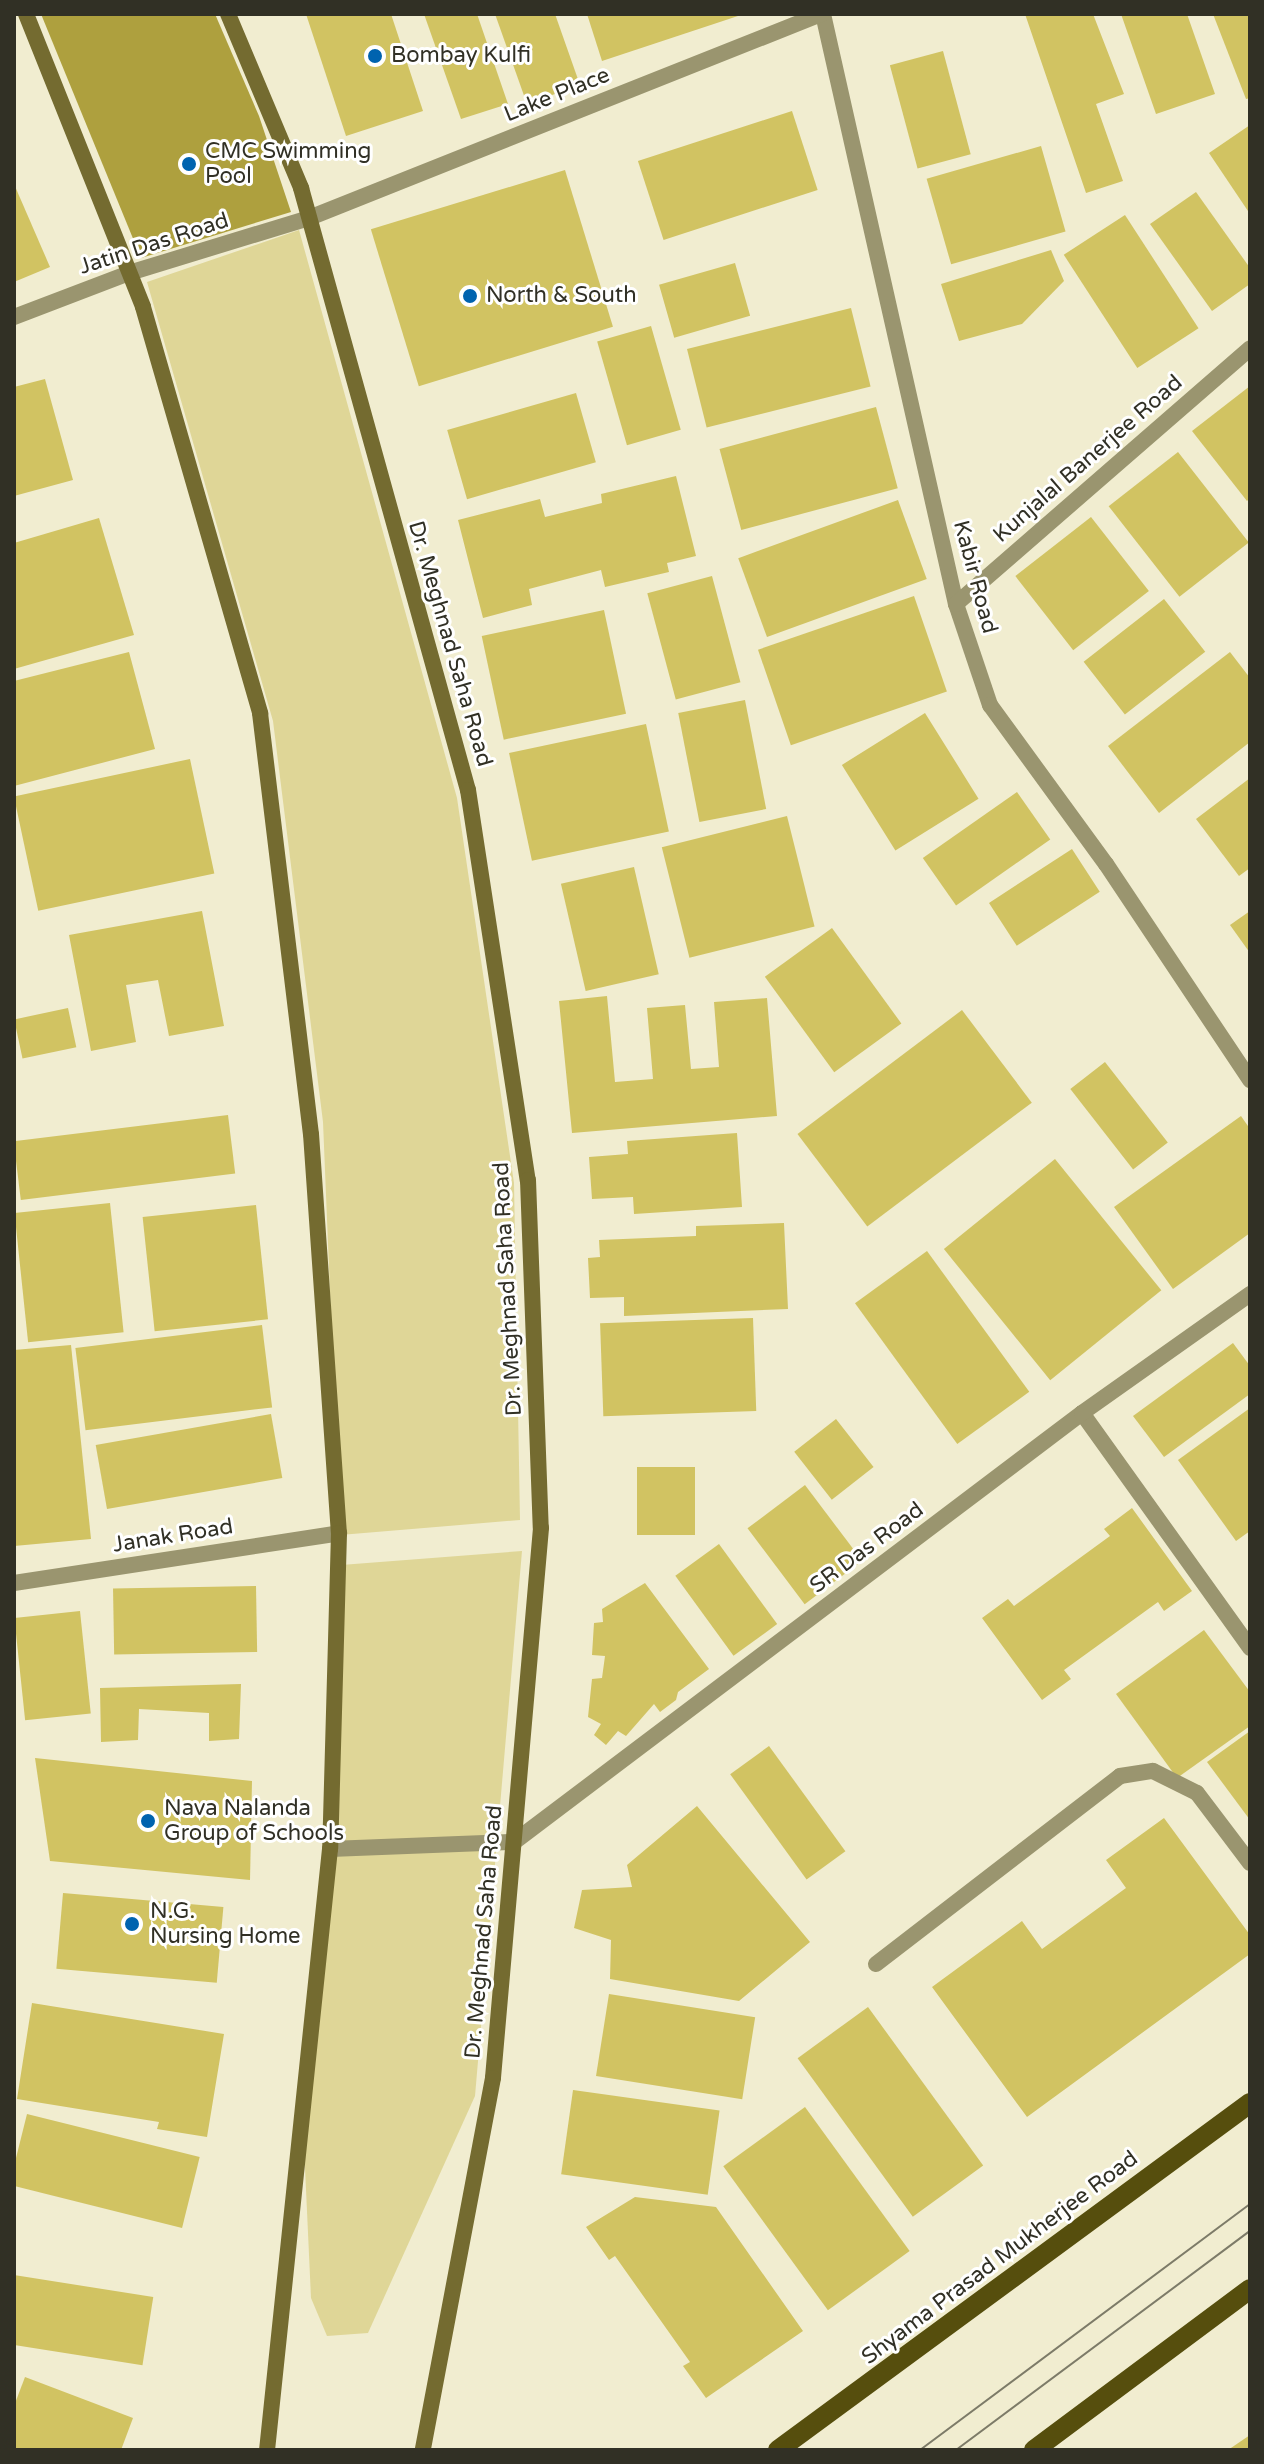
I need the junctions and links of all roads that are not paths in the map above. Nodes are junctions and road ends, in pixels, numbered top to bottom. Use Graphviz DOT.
graph roads {
  1 [pos="26,14"];
  2 [pos="228,14"];
  3 [pos="822,14"];
  4 [pos="309,218"];
  5 [pos="129,273"];
  6 [pos="14,317"];
  7 [pos="1250,348"];
  8 [pos="956,604"];
  9 [pos="1250,1080"];
  10 [pos="1250,1294"];
  11 [pos="1082,1413"];
  12 [pos="339,1533"];
  13 [pos="14,1583"];
  14 [pos="1250,1648"];
  15 [pos="514,1842"];
  16 [pos="330,1849"];
  17 [pos="1250,1863"];
  18 [pos="876,1964"];
  19 [pos="1250,2103"];
  20 [pos="1250,2289"];
  21 [pos="267,2450"];
  22 [pos="423,2450"];
  23 [pos="778,2450"];
  24 [pos="1034,2450"];
  1 -- 5 [label="street"];
  2 -- 4 [label="street, Dr. Meghnad Saha Road"];
  3 -- 4 [label="street, Lake Place"];
  3 -- 8 [label="street, Kabir Road"];
  4 -- 5 [label="street, Jatin Das Road"];
  4 -- 15 [label="street, Dr. Meghnad Saha Road"];
  5 -- 6 [label="street, Jatin Das Road"];
  5 -- 12 [label="street"];
  7 -- 8 [label="street, Kunjalal Banerjee Road"];
  8 -- 9 [label="street, Kabir Road"];
  10 -- 11 [label="street, SR Das Road"];
  11 -- 14 [label="street"];
  11 -- 15 [label="street, SR Das Road"];
  12 -- 13 [label="street, Janak Road"];
  12 -- 16 [label="street"];
  15 -- 16 [label="street"];
  15 -- 22 [label="street, Dr. Meghnad Saha Road"];
  16 -- 21 [label="street"];
  17 -- 18 [label="street"];
  19 -- 23 [label="main road, Shyama Prasad Mukherjee Road"];
  20 -- 24 [label="main road"];
}
